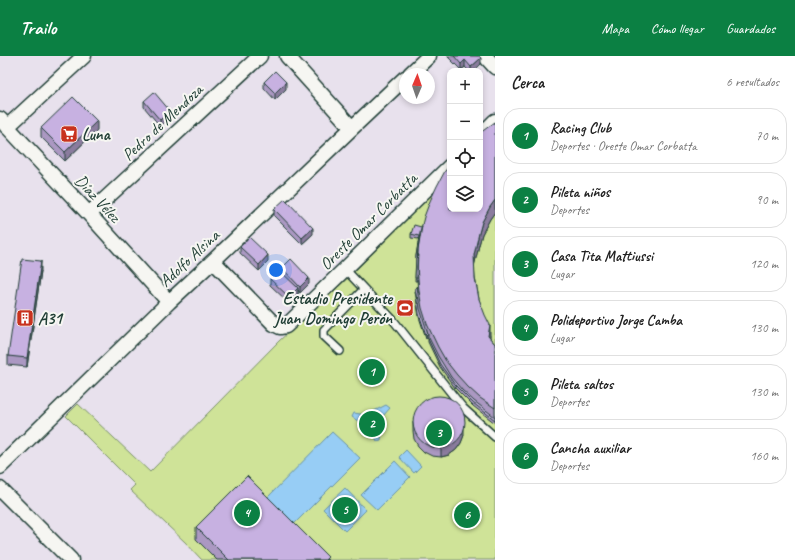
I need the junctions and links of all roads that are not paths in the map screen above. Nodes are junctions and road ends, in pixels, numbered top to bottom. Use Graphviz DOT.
graph roads {
  1 [pos="84,56"];
  2 [pos="260,56"];
  3 [pos="287,56"];
  4 [pos="429,56"];
  5 [pos="485,56"];
  6 [pos="495,67"];
  7 [pos="416,68"];
  8 [pos="399,84"];
  9 [pos="495,121"];
  10 [pos="2,126"];
  11 [pos="352,128"];
  12 [pos="483,133"];
  13 [pos="447,169"];
  14 [pos="89,214"];
  15 [pos="214,261"];
  16 [pos="346,269"];
  17 [pos="364,289"];
  18 [pos="169,302"];
  19 [pos="340,351"];
  20 [pos="495,437"];
  21 [pos="0,467"];
  22 [pos="0,489"];
  23 [pos="71,560"];
  1 -- 10 [label="street"];
  2 -- 14 [label="street, Pedro de Mendoza"];
  3 -- 11 [label="street"];
  4 -- 7 [label="street"];
  5 -- 6 [label="street"];
  8 -- 11 [label="street, Adolfo Alsina"];
  9 -- 12 [label="street"];
  10 -- 14 [label="street, Díaz Vélez"];
  11 -- 15 [label="street, Adolfo Alsina"];
  13 -- 16 [label="street, Oreste Omar Corbatta"];
  14 -- 18 [label="street, Díaz Vélez"];
  15 -- 16 [label="street, Oreste Omar Corbatta"];
  15 -- 18 [label="street, Adolfo Alsina"];
  16 -- 17 [label="lane"];
  17 -- 19 [label="lane"];
  17 -- 20 [label="lane"];
  18 -- 21 [label="street, Adolfo Alsina"];
  22 -- 23 [label="street"];
}
